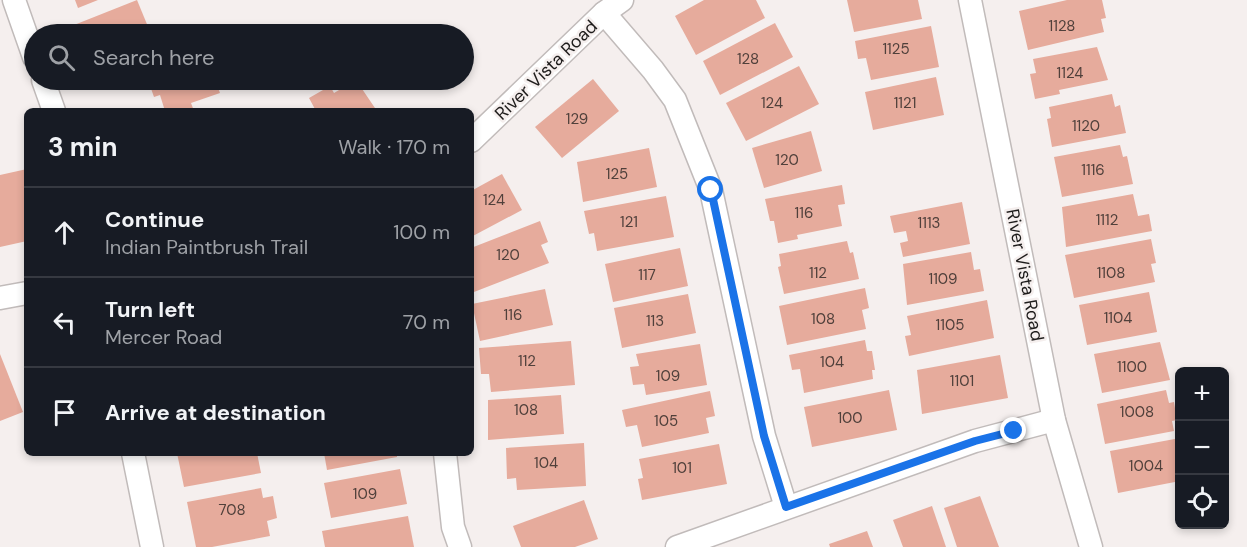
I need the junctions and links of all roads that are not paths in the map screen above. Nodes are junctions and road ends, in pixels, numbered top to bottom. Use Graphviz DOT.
graph roads {
  1 [pos="14,0"];
  2 [pos="622,0"];
  3 [pos="970,0"];
  4 [pos="604,13"];
  5 [pos="24,28"];
  6 [pos="47,90"];
  7 [pos="53,108"];
  8 [pos="474,138"];
  9 [pos="24,294"];
  10 [pos="0,298"];
  11 [pos="1053,420"];
  12 [pos="134,456"];
  13 [pos="445,456"];
  14 [pos="786,507"];
  15 [pos="152,547"];
  16 [pos="460,547"];
  17 [pos="677,547"];
  18 [pos="1091,547"];
  1 -- 5 [label="street"];
  2 -- 4 [label="street, River Vista Road"];
  3 -- 11 [label="street, River Vista Road"];
  4 -- 8 [label="street, River Vista Road"];
  4 -- 14 [label="street"];
  6 -- 7 [label="street"];
  9 -- 10 [label="street"];
  11 -- 14 [label="street"];
  11 -- 18 [label="street, River Vista Road"];
  12 -- 15 [label="street"];
  13 -- 16 [label="street"];
  14 -- 17 [label="street"];
}
